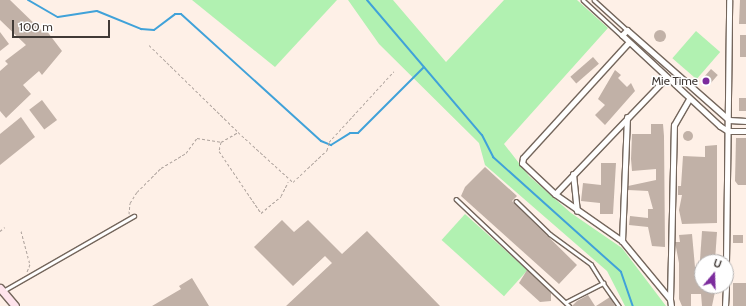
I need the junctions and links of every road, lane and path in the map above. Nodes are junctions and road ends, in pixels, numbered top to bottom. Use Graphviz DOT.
graph roads {
  1 [pos="583,0"];
  2 [pos="594,0"];
  3 [pos="729,0"];
  4 [pos="627,30"];
  5 [pos="622,35"];
  6 [pos="628,43"];
  7 [pos="149,45"];
  8 [pos="394,71"];
  9 [pos="666,78"];
  10 [pos="689,100"];
  11 [pos="627,117"];
  12 [pos="729,120"];
  13 [pos="746,121"];
  14 [pos="746,130"];
  15 [pos="728,131"];
  16 [pos="238,132"];
  17 [pos="221,142"];
  18 [pos="573,174"];
  19 [pos="288,181"];
  20 [pos="555,194"];
  21 [pos="456,199"];
  22 [pos="516,201"];
  23 [pos="577,211"];
  24 [pos="134,216"];
  25 [pos="130,218"];
  26 [pos="5,227"];
  27 [pos="0,231"];
  28 [pos="21,231"];
  29 [pos="622,241"];
  30 [pos="726,254"];
  31 [pos="23,277"];
  32 [pos="603,283"];
  33 [pos="1,289"];
  34 [pos="726,294"];
  35 [pos="670,299"];
  36 [pos="566,302"];
  37 [pos="15,306"];
  38 [pos="569,306"];
  39 [pos="619,306"];
  40 [pos="671,306"];
  41 [pos="725,306"];
  1 -- 5 [label="lane"];
  2 -- 4 [label="lane"];
  3 -- 12 [label="street"];
  4 -- 5 [label="street"];
  4 -- 12 [label="street"];
  5 -- 6 [label="street"];
  6 -- 9 [label="street"];
  6 -- 20 [label="street"];
  7 -- 16 [label="path"];
  8 -- 19 [label="path"];
  9 -- 10 [label="street"];
  9 -- 11 [label="street"];
  10 -- 15 [label="street"];
  10 -- 35 [label="street"];
  11 -- 18 [label="street"];
  11 -- 29 [label="street"];
  12 -- 13 [label="street"];
  12 -- 15 [label="street"];
  14 -- 15 [label="street"];
  15 -- 30 [label="street"];
  16 -- 17 [label="path"];
  16 -- 19 [label="path"];
  17 -- 19 [label="path"];
  17 -- 25 [label="path"];
  18 -- 20 [label="street"];
  18 -- 23 [label="street"];
  20 -- 23 [label="street"];
  21 -- 36 [label="lane"];
  22 -- 32 [label="lane"];
  23 -- 29 [label="street"];
  24 -- 25 [label="lane"];
  25 -- 31 [label="lane"];
  26 -- 27 [label="path"];
  28 -- 31 [label="path"];
  29 -- 35 [label="street"];
  31 -- 33 [label="lane"];
  32 -- 36 [label="lane"];
  32 -- 39 [label="lane"];
  33 -- 37 [label="street"];
  34 -- 41 [label="street"];
  35 -- 40 [label="street"];
  36 -- 38 [label="lane"];
}
